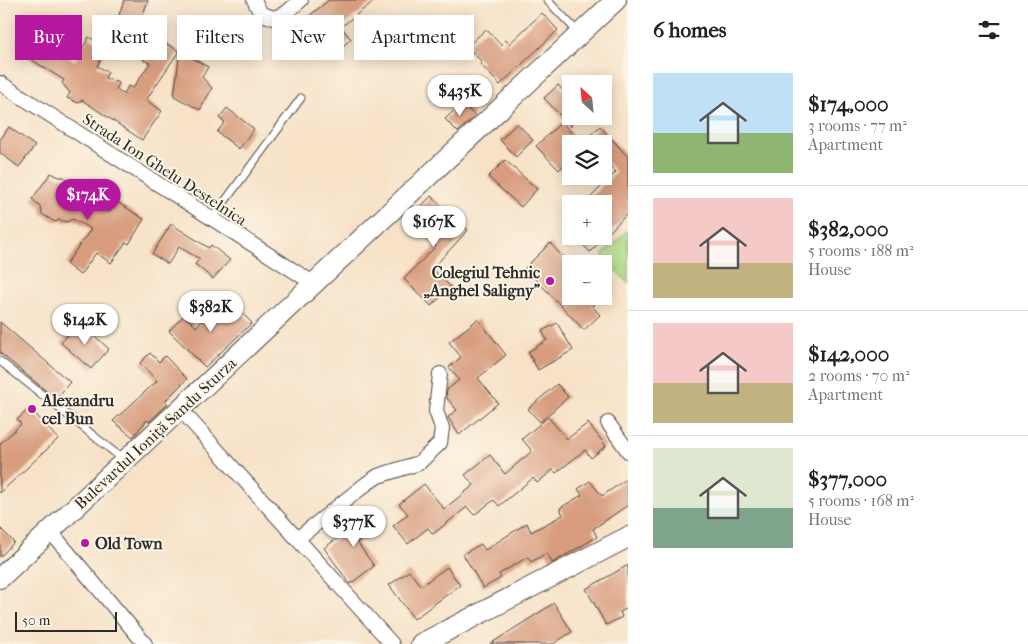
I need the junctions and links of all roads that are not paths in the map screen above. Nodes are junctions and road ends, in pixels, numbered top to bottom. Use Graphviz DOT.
graph roads {
  1 [pos="254,0"];
  2 [pos="301,0"];
  3 [pos="547,0"];
  4 [pos="616,0"];
  5 [pos="579,34"];
  6 [pos="0,83"];
  7 [pos="301,98"];
  8 [pos="211,220"];
  9 [pos="313,283"];
  10 [pos="0,361"];
  11 [pos="440,374"];
  12 [pos="181,410"];
  13 [pos="608,423"];
  14 [pos="628,451"];
  15 [pos="124,460"];
  16 [pos="50,530"];
  17 [pos="628,537"];
  18 [pos="297,539"];
  19 [pos="0,578"];
  20 [pos="145,644"];
  21 [pos="392,644"];
  22 [pos="420,644"];
  1 -- 2 [label="street"];
  3 -- 5 [label="lane"];
  4 -- 5 [label="street, Bulevardul Ioniță Sandu Sturza"];
  5 -- 9 [label="street, Bulevardul Ioniță Sandu Sturza"];
  6 -- 8 [label="street, Strada Ion Ghelu Destelnica"];
  7 -- 8 [label="lane"];
  8 -- 9 [label="street, Strada Ion Ghelu Destelnica"];
  9 -- 12 [label="street, Bulevardul Ioniță Sandu Sturza"];
  10 -- 15 [label="lane"];
  11 -- 18 [label="street"];
  12 -- 15 [label="street, Bulevardul Ioniță Sandu Sturza"];
  12 -- 18 [label="street"];
  13 -- 14 [label="street"];
  15 -- 16 [label="street, Bulevardul Ioniță Sandu Sturza"];
  16 -- 19 [label="street, Bulevardul Ioniță Sandu Sturza"];
  16 -- 20 [label="street"];
  17 -- 22 [label="street"];
  18 -- 21 [label="street"];
}
